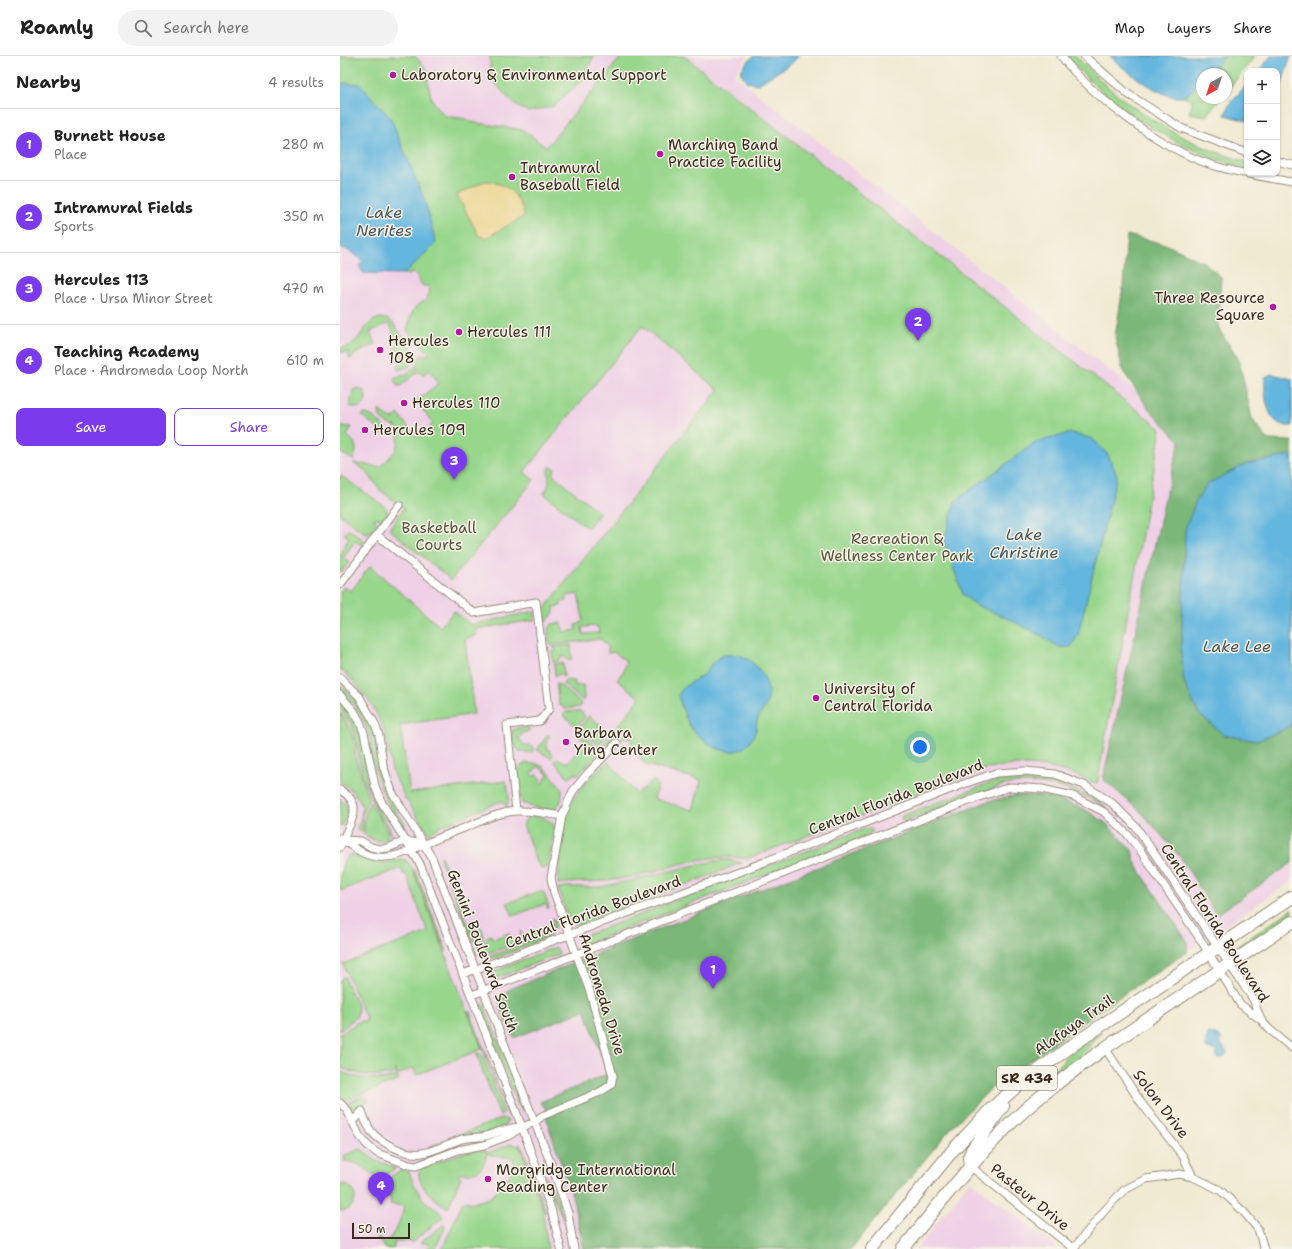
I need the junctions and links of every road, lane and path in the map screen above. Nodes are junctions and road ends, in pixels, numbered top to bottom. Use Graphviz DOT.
graph roads {
  1 [pos="1061,56"];
  2 [pos="1084,56"];
  3 [pos="1244,152"];
  4 [pos="1280,163"];
  5 [pos="1292,165"];
  6 [pos="1292,182"];
  7 [pos="399,506"];
  8 [pos="377,535"];
  9 [pos="340,585"];
  10 [pos="340,678"];
  11 [pos="340,695"];
  12 [pos="617,743"];
  13 [pos="340,790"];
  14 [pos="516,811"];
  15 [pos="562,816"];
  16 [pos="341,842"];
  17 [pos="405,842"];
  18 [pos="424,844"];
  19 [pos="411,850"];
  20 [pos="1292,896"];
  21 [pos="1292,922"];
  22 [pos="570,934"];
  23 [pos="1213,950"];
  24 [pos="577,954"];
  25 [pos="1230,964"];
  26 [pos="476,969"];
  27 [pos="1219,972"];
  28 [pos="463,974"];
  29 [pos="484,990"];
  30 [pos="472,995"];
  31 [pos="1261,1020"];
  32 [pos="1105,1048"];
  33 [pos="1292,1048"];
  34 [pos="1016,1087"];
  35 [pos="340,1103"];
  36 [pos="352,1122"];
  37 [pos="535,1122"];
  38 [pos="522,1127"];
  39 [pos="970,1166"];
  40 [pos="1194,1177"];
  41 [pos="561,1249"];
  42 [pos="574,1249"];
  43 [pos="872,1249"];
  44 [pos="903,1249"];
  45 [pos="1073,1249"];
  46 [pos="1264,1249"];
  1 -- 6 [label="street"];
  2 -- 3 [label="street"];
  4 -- 5 [label="street"];
  7 -- 8 [label="street"];
  8 -- 9 [label="street"];
  8 -- 14 [label="street"];
  10 -- 18 [label="street, Gemini Boulevard South"];
  11 -- 17 [label="street, Gemini Boulevard South"];
  12 -- 15 [label="street, Andromeda Drive"];
  13 -- 16 [label="street"];
  14 -- 15 [label="street"];
  14 -- 18 [label="street"];
  15 -- 22 [label="street, Andromeda Drive"];
  16 -- 17 [label="street"];
  16 -- 19 [label="street"];
  17 -- 18 [label="street"];
  17 -- 19 [label="street, Gemini Boulevard South"];
  18 -- 19 [label="street"];
  18 -- 26 [label="street, Gemini Boulevard South"];
  19 -- 28 [label="street, Gemini Boulevard South"];
  20 -- 23 [label="main road, Alafaya Trail / SR 434"];
  21 -- 25 [label="main road, SR 434"];
  22 -- 23 [label="street, Central Florida Boulevard"];
  22 -- 24 [label="street, Andromeda Drive"];
  22 -- 26 [label="street, Central Florida Boulevard"];
  23 -- 24 [label="street, Central Florida Boulevard"];
  23 -- 25 [label="street, Central Florida Boulevard"];
  23 -- 27 [label="street, Central Florida Boulevard"];
  23 -- 34 [label="main road, Alafaya Trail / SR 434"];
  24 -- 29 [label="street, Central Florida Boulevard"];
  24 -- 37 [label="street, Andromeda Drive"];
  25 -- 27 [label="main road, SR 434"];
  25 -- 31 [label="street, Central Florida Boulevard"];
  26 -- 28 [label="street, Central Florida Boulevard"];
  26 -- 29 [label="street, Gemini Boulevard South"];
  27 -- 31 [label="street, Central Florida Boulevard"];
  27 -- 32 [label="main road, SR 434"];
  28 -- 30 [label="street, Gemini Boulevard South"];
  29 -- 30 [label="street, Central Florida Boulevard"];
  29 -- 37 [label="street, Gemini Boulevard South"];
  30 -- 38 [label="street, Gemini Boulevard South"];
  31 -- 33 [label="street, Central Florida Boulevard"];
  32 -- 39 [label="main road, SR 434"];
  32 -- 40 [label="street, Solon Drive"];
  34 -- 39 [label="main road"];
  34 -- 43 [label="main road, Alafaya Trail / SR 434"];
  35 -- 36 [label="street"];
  36 -- 38 [label="street"];
  36 -- 38 [label="street"];
  37 -- 38 [label="street, Andromeda Drive"];
  37 -- 42 [label="street, Gemini Boulevard South"];
  38 -- 41 [label="street, Gemini Boulevard South"];
  39 -- 44 [label="main road, SR 434"];
  39 -- 45 [label="street, Pasteur Drive"];
  40 -- 45 [label="street"];
  40 -- 46 [label="street"];
}
